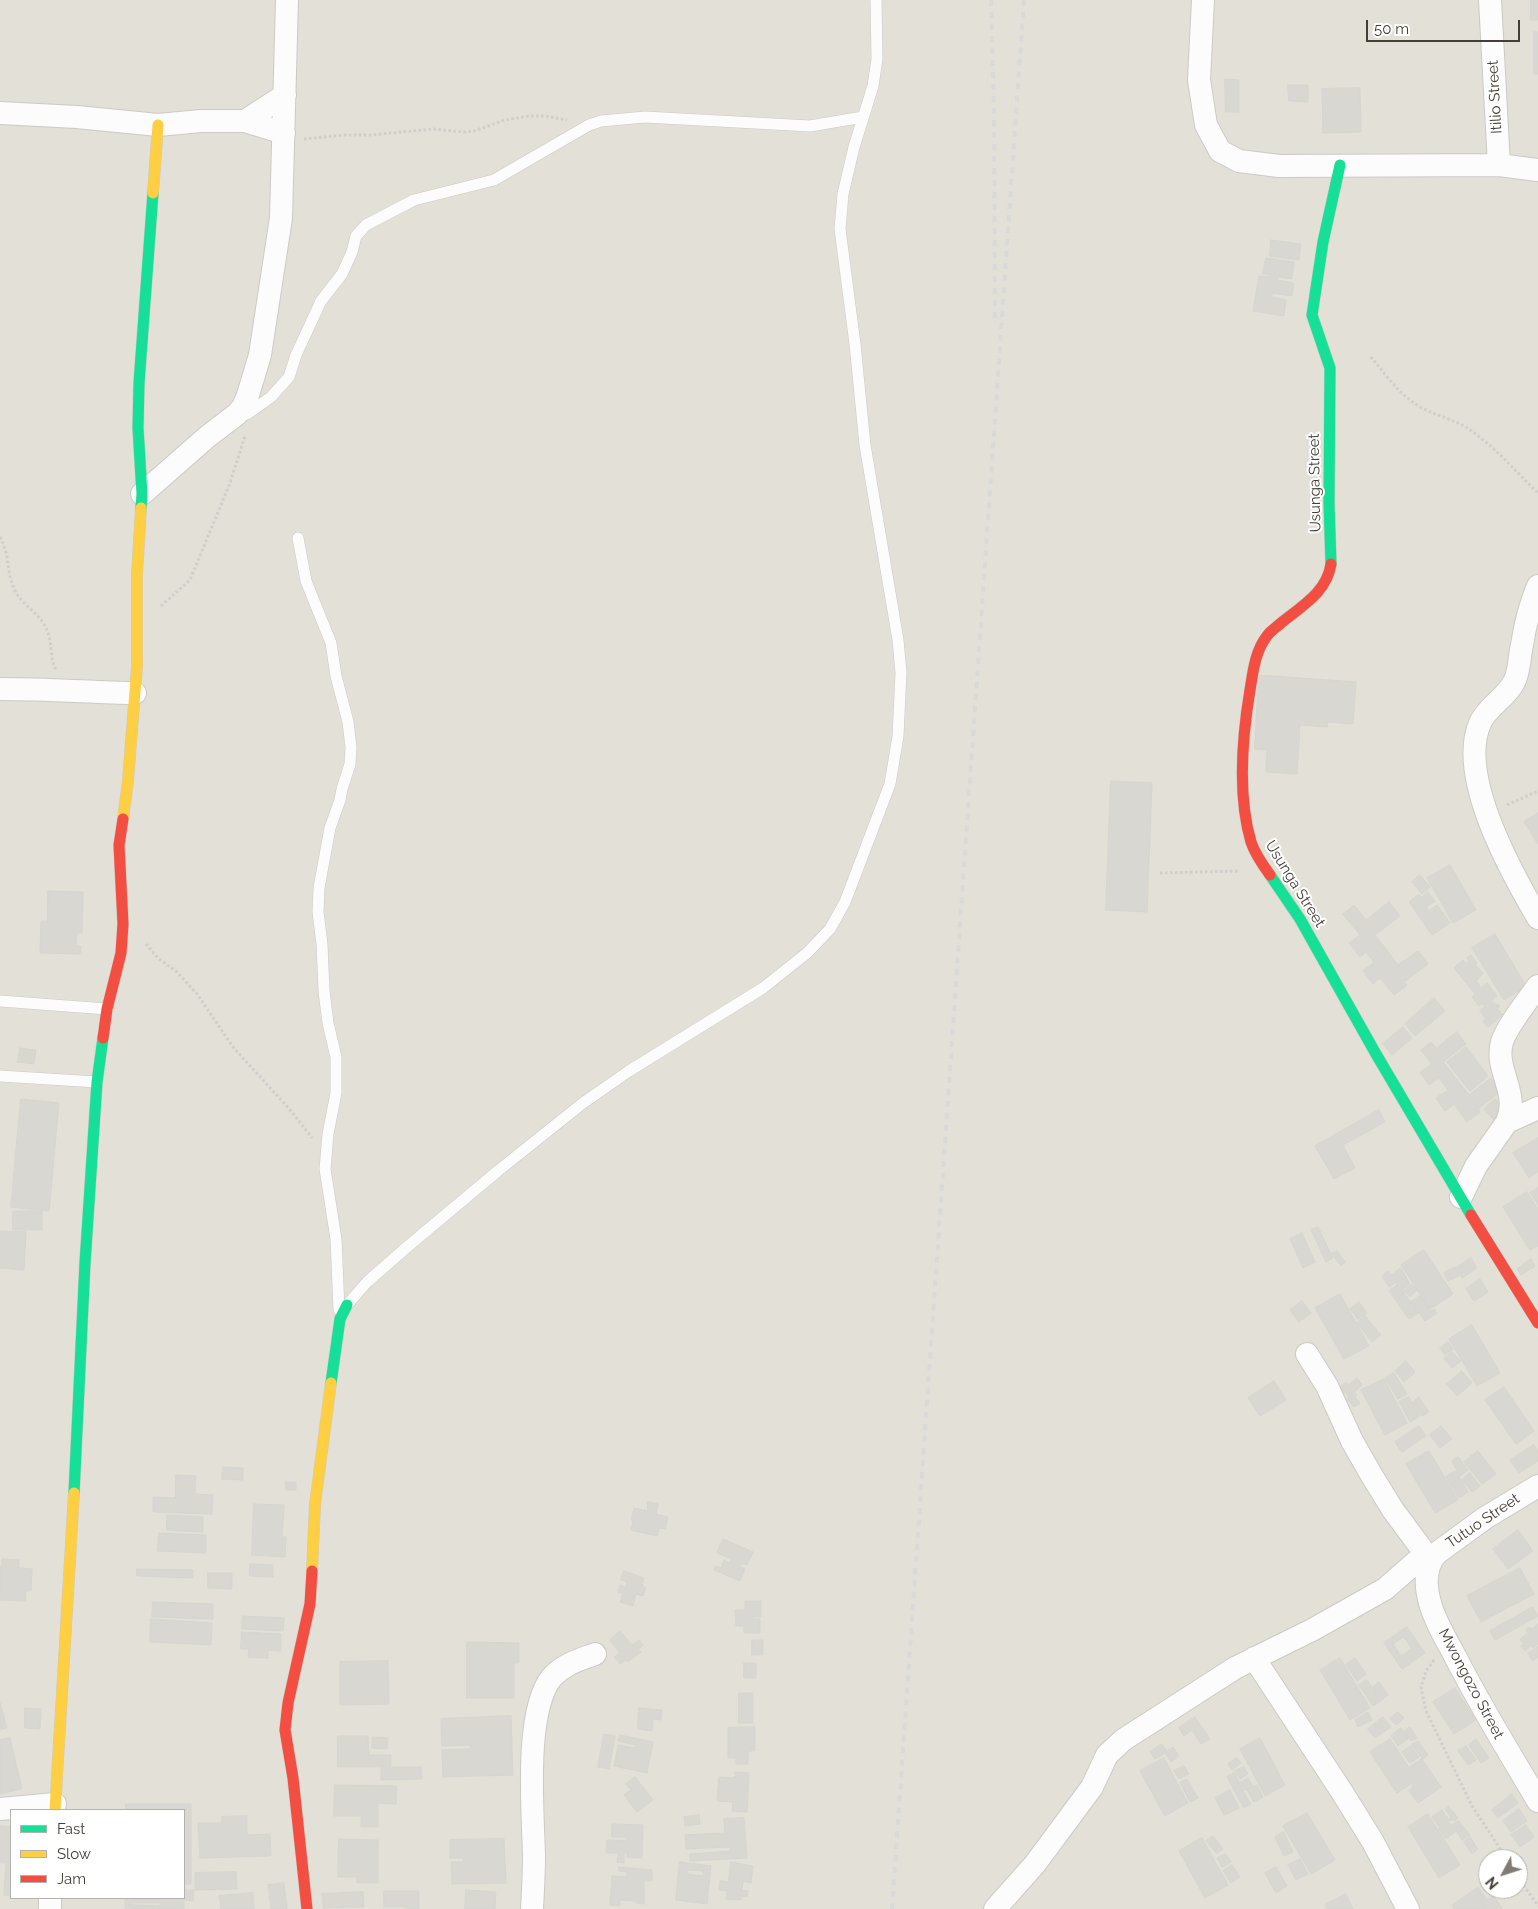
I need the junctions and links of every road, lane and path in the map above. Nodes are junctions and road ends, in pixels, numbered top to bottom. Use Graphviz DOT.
graph roads {
  1 [pos="287,0"];
  2 [pos="876,0"];
  3 [pos="1203,0"];
  4 [pos="1490,0"];
  5 [pos="285,95"];
  6 [pos="0,113"];
  7 [pos="863,117"];
  8 [pos="245,121"];
  9 [pos="158,125"];
  10 [pos="589,125"];
  11 [pos="284,135"];
  12 [pos="1340,165"];
  13 [pos="1499,165"];
  14 [pos="1538,170"];
  15 [pos="1371,357"];
  16 [pos="247,414"];
  17 [pos="1538,493"];
  18 [pos="142,494"];
  19 [pos="0,537"];
  20 [pos="298,538"];
  21 [pos="1538,586"];
  22 [pos="156,612"];
  23 [pos="0,688"];
  24 [pos="64,689"];
  25 [pos="135,693"];
  26 [pos="1538,791"];
  27 [pos="1487,816"];
  28 [pos="1160,873"];
  29 [pos="1268,873"];
  30 [pos="1538,918"];
  31 [pos="123,924"];
  32 [pos="1538,986"];
  33 [pos="0,1001"];
  34 [pos="107,1009"];
  35 [pos="0,1076"];
  36 [pos="97,1082"];
  37 [pos="1538,1108"];
  38 [pos="1507,1122"];
  39 [pos="326,1159"];
  40 [pos="1462,1197"];
  41 [pos="347,1305"];
  42 [pos="340,1319"];
  43 [pos="1538,1323"];
  44 [pos="1306,1354"];
  45 [pos="1536,1486"];
  46 [pos="1428,1557"];
  47 [pos="1448,1644"];
  48 [pos="595,1654"];
  49 [pos="1254,1658"];
  50 [pos="1538,1801"];
  51 [pos="55,1807"];
  52 [pos="0,1809"];
  53 [pos="1500,1849"];
  54 [pos="1528,1892"];
  55 [pos="1538,1906"];
  56 [pos="307,1909"];
  57 [pos="532,1909"];
  58 [pos="995,1909"];
  59 [pos="1408,1909"];
  1 -- 5 [label="street"];
  2 -- 7 [label="lane"];
  3 -- 12 [label="street"];
  4 -- 13 [label="street, Itilio Street"];
  5 -- 8 [label="street"];
  5 -- 11 [label="street"];
  6 -- 9 [label="street"];
  7 -- 10 [label="lane"];
  7 -- 41 [label="lane"];
  8 -- 9 [label="street"];
  8 -- 11 [label="street"];
  9 -- 18 [label="street"];
  10 -- 11 [label="path"];
  10 -- 16 [label="lane"];
  11 -- 18 [label="street"];
  12 -- 13 [label="street"];
  12 -- 29 [label="street, Usunga Street"];
  13 -- 14 [label="street"];
  15 -- 17 [label="path"];
  16 -- 22 [label="path"];
  18 -- 25 [label="street"];
  19 -- 24 [label="path"];
  20 -- 39 [label="lane"];
  21 -- 27 [label="street"];
  23 -- 24 [label="street"];
  24 -- 25 [label="street"];
  25 -- 31 [label="street"];
  26 -- 27 [label="path"];
  27 -- 30 [label="street"];
  28 -- 29 [label="path"];
  29 -- 40 [label="street, Usunga Street"];
  31 -- 34 [label="street"];
  31 -- 39 [label="path"];
  32 -- 38 [label="street"];
  33 -- 34 [label="lane"];
  34 -- 36 [label="street"];
  35 -- 36 [label="lane"];
  36 -- 51 [label="street"];
  37 -- 38 [label="street"];
  38 -- 40 [label="street"];
  39 -- 42 [label="lane"];
  40 -- 43 [label="street, Usunga Street"];
  41 -- 42 [label="street"];
  42 -- 56 [label="street"];
  44 -- 46 [label="street"];
  45 -- 46 [label="street, Tutuo Street"];
  46 -- 47 [label="street, Mwongozo Street"];
  46 -- 49 [label="street, Tutuo Street"];
  47 -- 50 [label="street, Mwongozo Street"];
  47 -- 53 [label="path"];
  48 -- 57 [label="street"];
  49 -- 58 [label="street, Tutuo Street"];
  49 -- 59 [label="street"];
  51 -- 52 [label="street"];
  54 -- 55 [label="path"];
}
